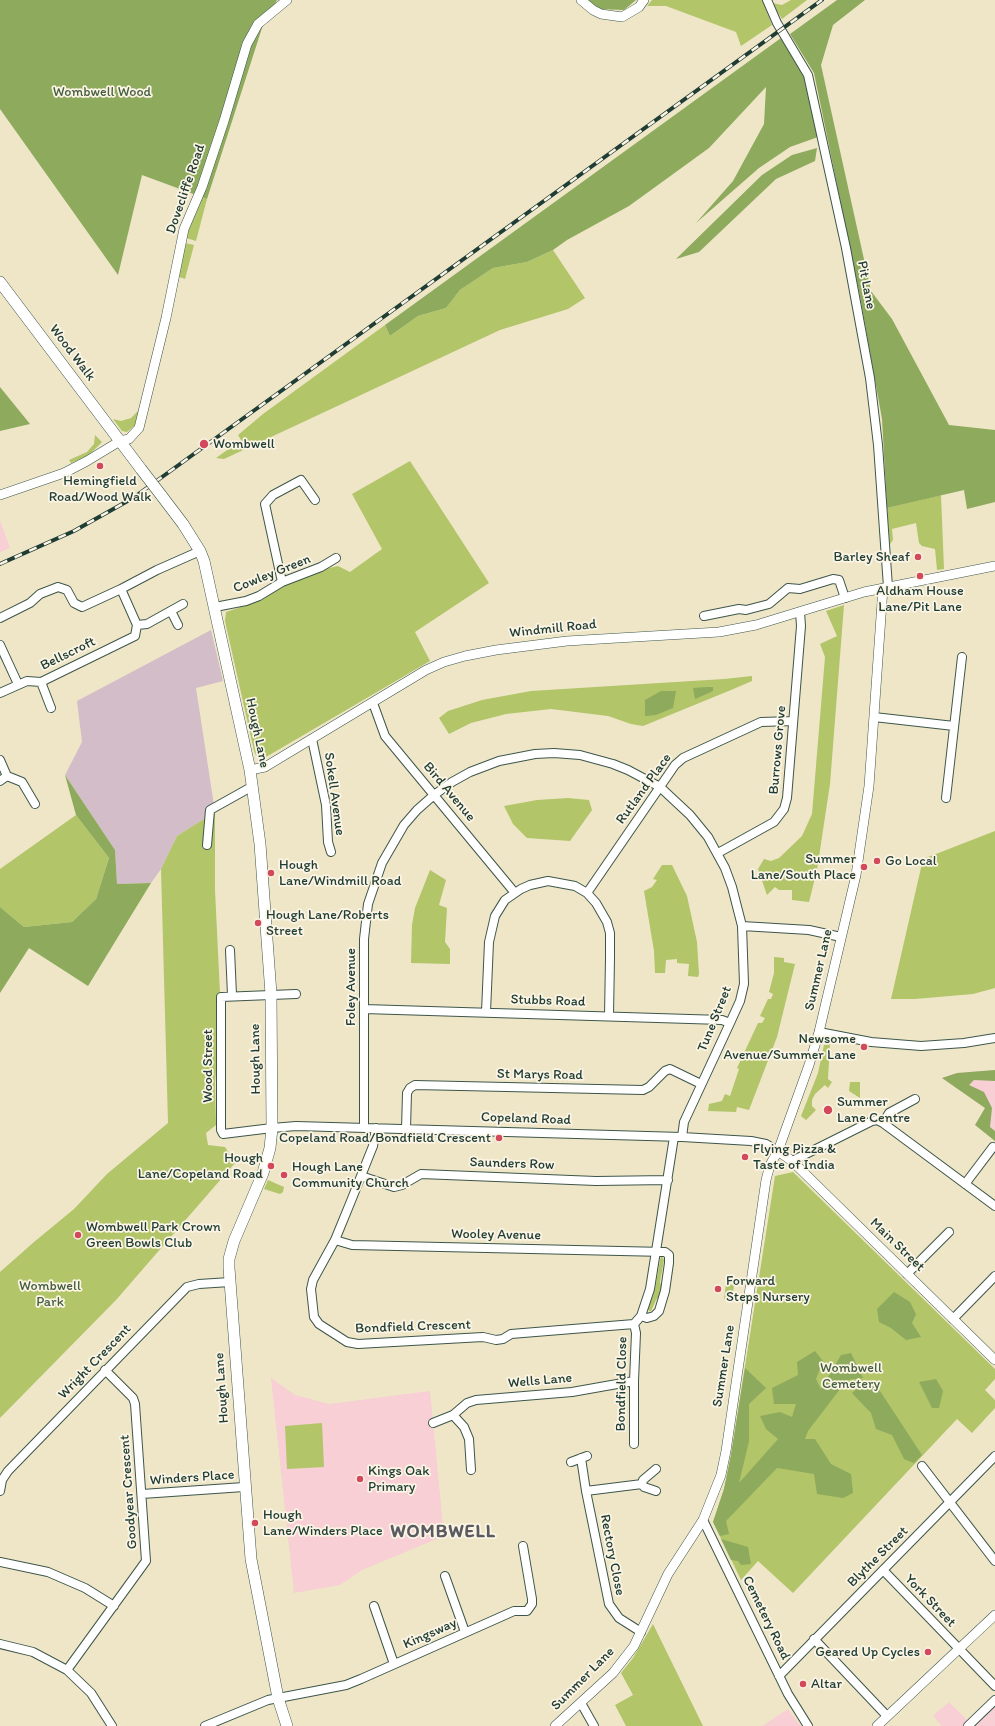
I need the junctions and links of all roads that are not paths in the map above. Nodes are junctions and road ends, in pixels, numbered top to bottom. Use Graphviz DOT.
graph roads {
  1 [pos="287,0"];
  2 [pos="581,0"];
  3 [pos="644,0"];
  4 [pos="768,0"];
  5 [pos="0,282"];
  6 [pos="120,441"];
  7 [pos="0,495"];
  8 [pos="315,500"];
  9 [pos="200,551"];
  10 [pos="336,558"];
  11 [pos="995,566"];
  12 [pos="282,582"];
  13 [pos="885,588"];
  14 [pos="121,589"];
  15 [pos="845,598"];
  16 [pos="183,604"];
  17 [pos="215,608"];
  18 [pos="171,611"];
  19 [pos="800,612"];
  20 [pos="704,616"];
  21 [pos="0,618"];
  22 [pos="137,625"];
  23 [pos="178,625"];
  24 [pos="0,645"];
  25 [pos="962,657"];
  26 [pos="41,682"];
  27 [pos="18,684"];
  28 [pos="0,693"];
  29 [pos="372,703"];
  30 [pos="51,708"];
  31 [pos="874,717"];
  32 [pos="793,721"];
  33 [pos="954,726"];
  34 [pos="312,739"];
  35 [pos="0,760"];
  36 [pos="250,770"];
  37 [pos="4,779"];
  38 [pos="253,786"];
  39 [pos="660,787"];
  40 [pos="434,795"];
  41 [pos="946,798"];
  42 [pos="35,804"];
  43 [pos="207,846"];
  44 [pos="331,852"];
  45 [pos="718,853"];
  46 [pos="515,893"];
  47 [pos="587,893"];
  48 [pos="742,926"];
  49 [pos="841,937"];
  50 [pos="230,950"];
  51 [pos="271,994"];
  52 [pos="296,994"];
  53 [pos="232,996"];
  54 [pos="364,1009"];
  55 [pos="486,1012"];
  56 [pos="609,1016"];
  57 [pos="730,1023"];
  58 [pos="819,1032"];
  59 [pos="995,1038"];
  60 [pos="701,1084"];
  61 [pos="915,1099"];
  62 [pos="883,1123"];
  63 [pos="272,1128"];
  64 [pos="364,1128"];
  65 [pos="376,1128"];
  66 [pos="406,1129"];
  67 [pos="678,1137"];
  68 [pos="993,1147"];
  69 [pos="778,1151"];
  70 [pos="792,1161"];
  71 [pos="361,1176"];
  72 [pos="668,1180"];
  73 [pos="966,1184"];
  74 [pos="995,1206"];
  75 [pos="949,1232"];
  76 [pos="335,1240"];
  77 [pos="657,1251"];
  78 [pos="907,1274"];
  79 [pos="995,1276"];
  80 [pos="230,1282"];
  81 [pos="640,1316"];
  82 [pos="953,1319"];
  83 [pos="634,1324"];
  84 [pos="995,1360"];
  85 [pos="105,1370"];
  86 [pos="634,1380"];
  87 [pos="453,1415"];
  88 [pos="433,1423"];
  89 [pos="634,1444"];
  90 [pos="995,1456"];
  91 [pos="571,1462"];
  92 [pos="922,1466"];
  93 [pos="656,1469"];
  94 [pos="470,1470"];
  95 [pos="642,1484"];
  96 [pos="244,1487"];
  97 [pos="0,1491"];
  98 [pos="586,1491"];
  99 [pos="656,1491"];
  100 [pos="142,1494"];
  101 [pos="950,1502"];
  102 [pos="703,1520"];
  103 [pos="523,1546"];
  104 [pos="995,1561"];
  105 [pos="0,1562"];
  106 [pos="883,1570"];
  107 [pos="445,1576"];
  108 [pos="114,1606"];
  109 [pos="374,1606"];
  110 [pos="995,1615"];
  111 [pos="465,1632"];
  112 [pos="641,1632"];
  113 [pos="814,1640"];
  114 [pos="0,1644"];
  115 [pos="958,1649"];
  116 [pos="394,1664"];
  117 [pos="67,1670"];
  118 [pos="779,1676"];
  119 [pos="995,1686"];
  120 [pos="278,1698"];
  121 [pos="995,1700"];
  122 [pos="581,1704"];
  123 [pos="887,1716"];
  124 [pos="112,1726"];
  125 [pos="205,1726"];
  126 [pos="287,1726"];
  127 [pos="555,1726"];
  128 [pos="594,1726"];
  129 [pos="808,1726"];
  130 [pos="877,1726"];
  131 [pos="968,1726"];
  1 -- 6 [label="street, Dovecliffe Road"];
  2 -- 3 [label="street"];
  4 -- 13 [label="street, Pit Lane"];
  5 -- 6 [label="main road, Wood Walk"];
  6 -- 7 [label="street, Dovecliffe Road"];
  6 -- 9 [label="main road, Hough Lane, bridge"];
  8 -- 12 [label="street"];
  9 -- 14 [label="street"];
  9 -- 17 [label="main road, Hough Lane"];
  10 -- 12 [label="street, Cowley Green"];
  11 -- 13 [label="street, Windmill Road"];
  12 -- 17 [label="street, Cowley Green"];
  13 -- 15 [label="street, Windmill Road"];
  13 -- 31 [label="street, Summer Lane"];
  14 -- 21 [label="street"];
  14 -- 22 [label="street"];
  15 -- 19 [label="street, Windmill Road"];
  15 -- 20 [label="street"];
  16 -- 18 [label="street"];
  17 -- 36 [label="main road, Hough Lane"];
  18 -- 22 [label="street"];
  18 -- 23 [label="street"];
  19 -- 29 [label="street, Windmill Road"];
  19 -- 32 [label="street, Burrows Grove"];
  22 -- 26 [label="street, Bellscroft"];
  24 -- 27 [label="street"];
  25 -- 33 [label="street"];
  26 -- 27 [label="street, Bellscroft"];
  26 -- 30 [label="street"];
  27 -- 28 [label="street, Bellscroft"];
  29 -- 34 [label="street, Windmill Road"];
  29 -- 40 [label="street, Bird Avenue"];
  31 -- 33 [label="street"];
  31 -- 49 [label="street, Summer Lane"];
  32 -- 39 [label="street, Rutland Place"];
  32 -- 45 [label="street, Burrows Grove"];
  33 -- 41 [label="street"];
  34 -- 36 [label="street, Windmill Road"];
  34 -- 44 [label="street, Sokell Avenue"];
  35 -- 37 [label="street"];
  36 -- 38 [label="main road, Hough Lane"];
  37 -- 42 [label="street"];
  38 -- 43 [label="street"];
  38 -- 51 [label="main road, Hough Lane"];
  39 -- 40 [label="street, Foley Avenue"];
  39 -- 45 [label="street, Tune Street"];
  39 -- 47 [label="street, Rutland Place"];
  40 -- 46 [label="street, Bird Avenue"];
  40 -- 54 [label="street, Foley Avenue"];
  45 -- 48 [label="street, Tune Street"];
  46 -- 47 [label="street"];
  46 -- 55 [label="street"];
  47 -- 56 [label="street"];
  48 -- 49 [label="street"];
  48 -- 57 [label="street, Tune Street"];
  49 -- 58 [label="street, Summer Lane"];
  50 -- 53 [label="street"];
  51 -- 52 [label="street"];
  51 -- 53 [label="street"];
  51 -- 63 [label="main road, Hough Lane"];
  53 -- 63 [label="street, Wood Street"];
  54 -- 55 [label="street, Stubbs Road"];
  54 -- 64 [label="street, Foley Avenue"];
  55 -- 56 [label="street, Stubbs Road"];
  56 -- 57 [label="street, Stubbs Road"];
  57 -- 60 [label="street, Tune Street"];
  58 -- 59 [label="street"];
  58 -- 69 [label="street, Summer Lane"];
  60 -- 66 [label="street, St Marys Road"];
  60 -- 67 [label="street, Tune Street"];
  61 -- 62 [label="street"];
  62 -- 70 [label="street"];
  62 -- 73 [label="street"];
  63 -- 64 [label="street, Copeland Road"];
  63 -- 80 [label="main road, Hough Lane"];
  64 -- 65 [label="street, Copeland Road"];
  65 -- 66 [label="street, Copeland Road"];
  65 -- 71 [label="street"];
  66 -- 67 [label="street, Copeland Road"];
  67 -- 69 [label="street, Copeland Road"];
  67 -- 72 [label="street, Tune Street"];
  68 -- 73 [label="street"];
  69 -- 70 [label="street, Main Street"];
  69 -- 102 [label="street, Summer Lane"];
  70 -- 78 [label="street, Main Street"];
  71 -- 72 [label="street, Saunders Row"];
  71 -- 76 [label="street, Bondfield Crescent"];
  72 -- 77 [label="street, Tune Street"];
  73 -- 74 [label="street"];
  75 -- 78 [label="street"];
  76 -- 77 [label="street, Wooley Avenue"];
  76 -- 83 [label="street, Bondfield Crescent"];
  77 -- 81 [label="street"];
  77 -- 81 [label="street"];
  78 -- 82 [label="street, Main Street"];
  79 -- 82 [label="street"];
  80 -- 85 [label="street, Wright Crescent"];
  80 -- 96 [label="main road, Hough Lane"];
  81 -- 83 [label="street"];
  82 -- 84 [label="street, Main Street"];
  83 -- 86 [label="street, Bondfield Close"];
  85 -- 97 [label="street, Wright Crescent"];
  85 -- 100 [label="street, Goodyear Crescent"];
  86 -- 87 [label="street, Wells Lane"];
  86 -- 89 [label="street, Bondfield Close"];
  87 -- 88 [label="street, Wells Lane"];
  87 -- 94 [label="street"];
  90 -- 101 [label="street, Blythe Street"];
  91 -- 98 [label="street, Rectory Close"];
  92 -- 101 [label="street"];
  93 -- 95 [label="street"];
  95 -- 98 [label="street"];
  95 -- 99 [label="street"];
  96 -- 100 [label="street, Winders Place"];
  96 -- 120 [label="main road, Hough Lane"];
  98 -- 112 [label="street, Rectory Close"];
  100 -- 108 [label="street, Goodyear Crescent"];
  101 -- 104 [label="street"];
  101 -- 106 [label="street, Blythe Street"];
  102 -- 112 [label="street, Summer Lane"];
  102 -- 118 [label="street, Cemetery Road"];
  103 -- 111 [label="street, Kingsway"];
  105 -- 108 [label="street"];
  106 -- 113 [label="street, Blythe Street"];
  106 -- 115 [label="street, York Street"];
  107 -- 111 [label="street"];
  108 -- 117 [label="street, Goodyear Crescent"];
  109 -- 116 [label="street"];
  110 -- 115 [label="street"];
  111 -- 116 [label="street, Kingsway"];
  112 -- 122 [label="street, Summer Lane"];
  113 -- 118 [label="street, Blythe Street"];
  113 -- 123 [label="street"];
  114 -- 117 [label="street"];
  115 -- 119 [label="street, York Street"];
  115 -- 123 [label="street"];
  116 -- 120 [label="street, Kingsway"];
  117 -- 124 [label="street"];
  118 -- 129 [label="street, Cemetery Road"];
  120 -- 125 [label="street, Kingsway"];
  120 -- 126 [label="main road, Hough Lane"];
  121 -- 131 [label="street"];
  122 -- 127 [label="street, Summer Lane"];
  122 -- 128 [label="street"];
  123 -- 130 [label="street"];
}
